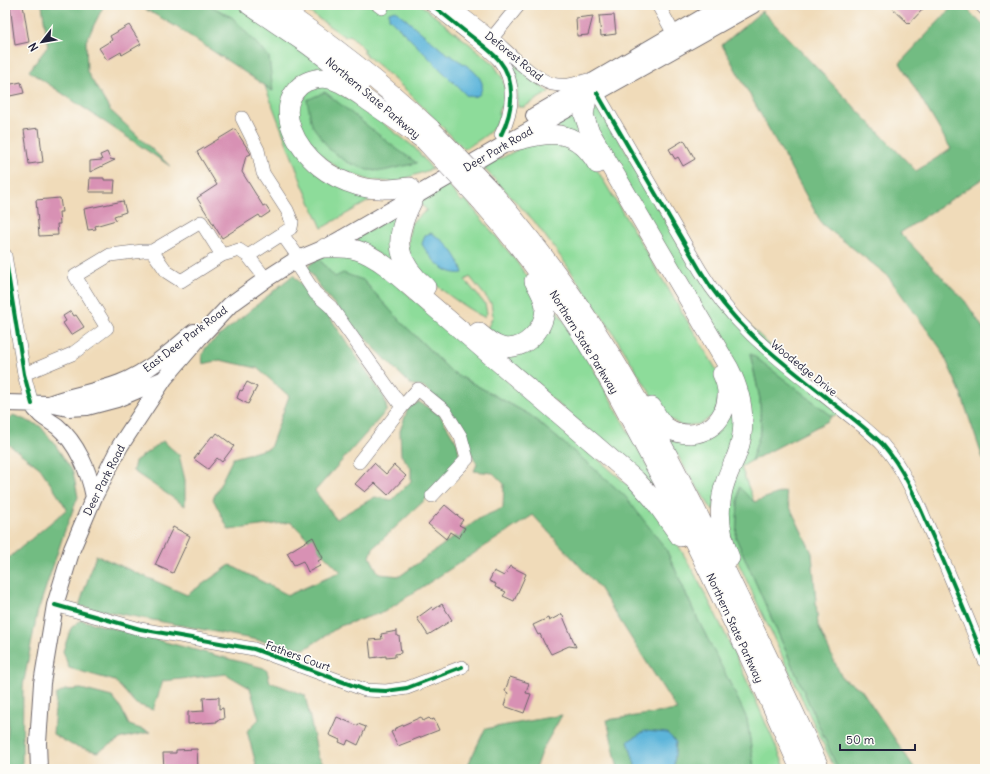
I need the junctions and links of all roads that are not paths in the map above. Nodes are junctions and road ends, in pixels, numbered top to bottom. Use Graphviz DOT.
graph roads {
  1 [pos="249,5"];
  2 [pos="274,5"];
  3 [pos="432,5"];
  4 [pos="450,5"];
  5 [pos="519,5"];
  6 [pos="658,5"];
  7 [pos="724,5"];
  8 [pos="753,5"];
  9 [pos="981,5"];
  10 [pos="985,9"];
  11 [pos="674,34"];
  12 [pos="492,38"];
  13 [pos="607,73"];
  14 [pos="592,96"];
  15 [pos="242,118"];
  16 [pos="426,134"];
  17 [pos="504,139"];
  18 [pos="412,192"];
  19 [pos="485,195"];
  20 [pos="497,220"];
  21 [pos="282,234"];
  22 [pos="325,248"];
  23 [pos="152,252"];
  24 [pos="5,255"];
  25 [pos="222,255"];
  26 [pos="248,256"];
  27 [pos="296,259"];
  28 [pos="266,278"];
  29 [pos="7,287"];
  30 [pos="230,305"];
  31 [pos="594,327"];
  32 [pos="24,374"];
  33 [pos="164,379"];
  34 [pos="5,404"];
  35 [pos="32,404"];
  36 [pos="49,404"];
  37 [pos="402,407"];
  38 [pos="78,452"];
  39 [pos="358,462"];
  40 [pos="432,496"];
  41 [pos="94,497"];
  42 [pos="72,549"];
  43 [pos="55,605"];
  44 [pos="740,636"];
  45 [pos="766,651"];
  46 [pos="985,661"];
  47 [pos="462,667"];
  48 [pos="39,769"];
  49 [pos="800,769"];
  50 [pos="820,769"];
  1 -- 16 [label="highway, Northern State Parkway"];
  2 -- 16 [label="highway, Northern State Parkway"];
  3 -- 17 [label="street, Deforest Road"];
  4 -- 12 [label="street, Deforest Road"];
  5 -- 12 [label="street"];
  6 -- 11 [label="street"];
  7 -- 11 [label="main road, Deer Park Road"];
  8 -- 14 [label="main road, Deer Park Road"];
  9 -- 10 [label="street"];
  11 -- 13 [label="main road, Deer Park Road"];
  12 -- 13 [label="street, Deforest Road"];
  13 -- 17 [label="main road, Deer Park Road"];
  14 -- 17 [label="main road, Deer Park Road"];
  14 -- 45 [label="highway"];
  14 -- 46 [label="street, Woodedge Drive"];
  15 -- 21 [label="street"];
  16 -- 18 [label="highway"];
  16 -- 19 [label="highway, Northern State Parkway, bridge"];
  17 -- 18 [label="main road, Deer Park Road"];
  17 -- 31 [label="highway"];
  18 -- 20 [label="highway"];
  18 -- 22 [label="main road, Deer Park Road"];
  18 -- 27 [label="main road, Deer Park Road"];
  19 -- 20 [label="highway, Northern State Parkway"];
  19 -- 31 [label="highway, Northern State Parkway"];
  20 -- 44 [label="highway, Northern State Parkway"];
  21 -- 26 [label="street"];
  21 -- 27 [label="street"];
  22 -- 27 [label="main road, Deer Park Road"];
  22 -- 44 [label="highway"];
  23 -- 25 [label="street"];
  23 -- 25 [label="street"];
  23 -- 32 [label="street"];
  24 -- 29 [label="street"];
  25 -- 26 [label="street"];
  26 -- 28 [label="street"];
  27 -- 28 [label="main road, Deer Park Road"];
  27 -- 37 [label="street"];
  28 -- 30 [label="main road, Deer Park Road"];
  29 -- 32 [label="street"];
  30 -- 33 [label="main road, Deer Park Road"];
  30 -- 36 [label="main road, East Deer Park Road"];
  31 -- 45 [label="highway, Northern State Parkway"];
  32 -- 35 [label="street"];
  33 -- 36 [label="main road, East Deer Park Road"];
  33 -- 41 [label="main road, Deer Park Road"];
  34 -- 35 [label="main road, East Deer Park Road"];
  35 -- 36 [label="main road, East Deer Park Road"];
  35 -- 38 [label="main road"];
  37 -- 39 [label="street"];
  37 -- 40 [label="street"];
  38 -- 41 [label="main road"];
  38 -- 42 [label="main road"];
  41 -- 42 [label="main road, Deer Park Road"];
  42 -- 43 [label="main road, Deer Park Road"];
  43 -- 47 [label="street, Fathers Court"];
  43 -- 48 [label="main road, Deer Park Road"];
  44 -- 49 [label="highway, Northern State Parkway"];
  45 -- 50 [label="highway, Northern State Parkway"];
}
